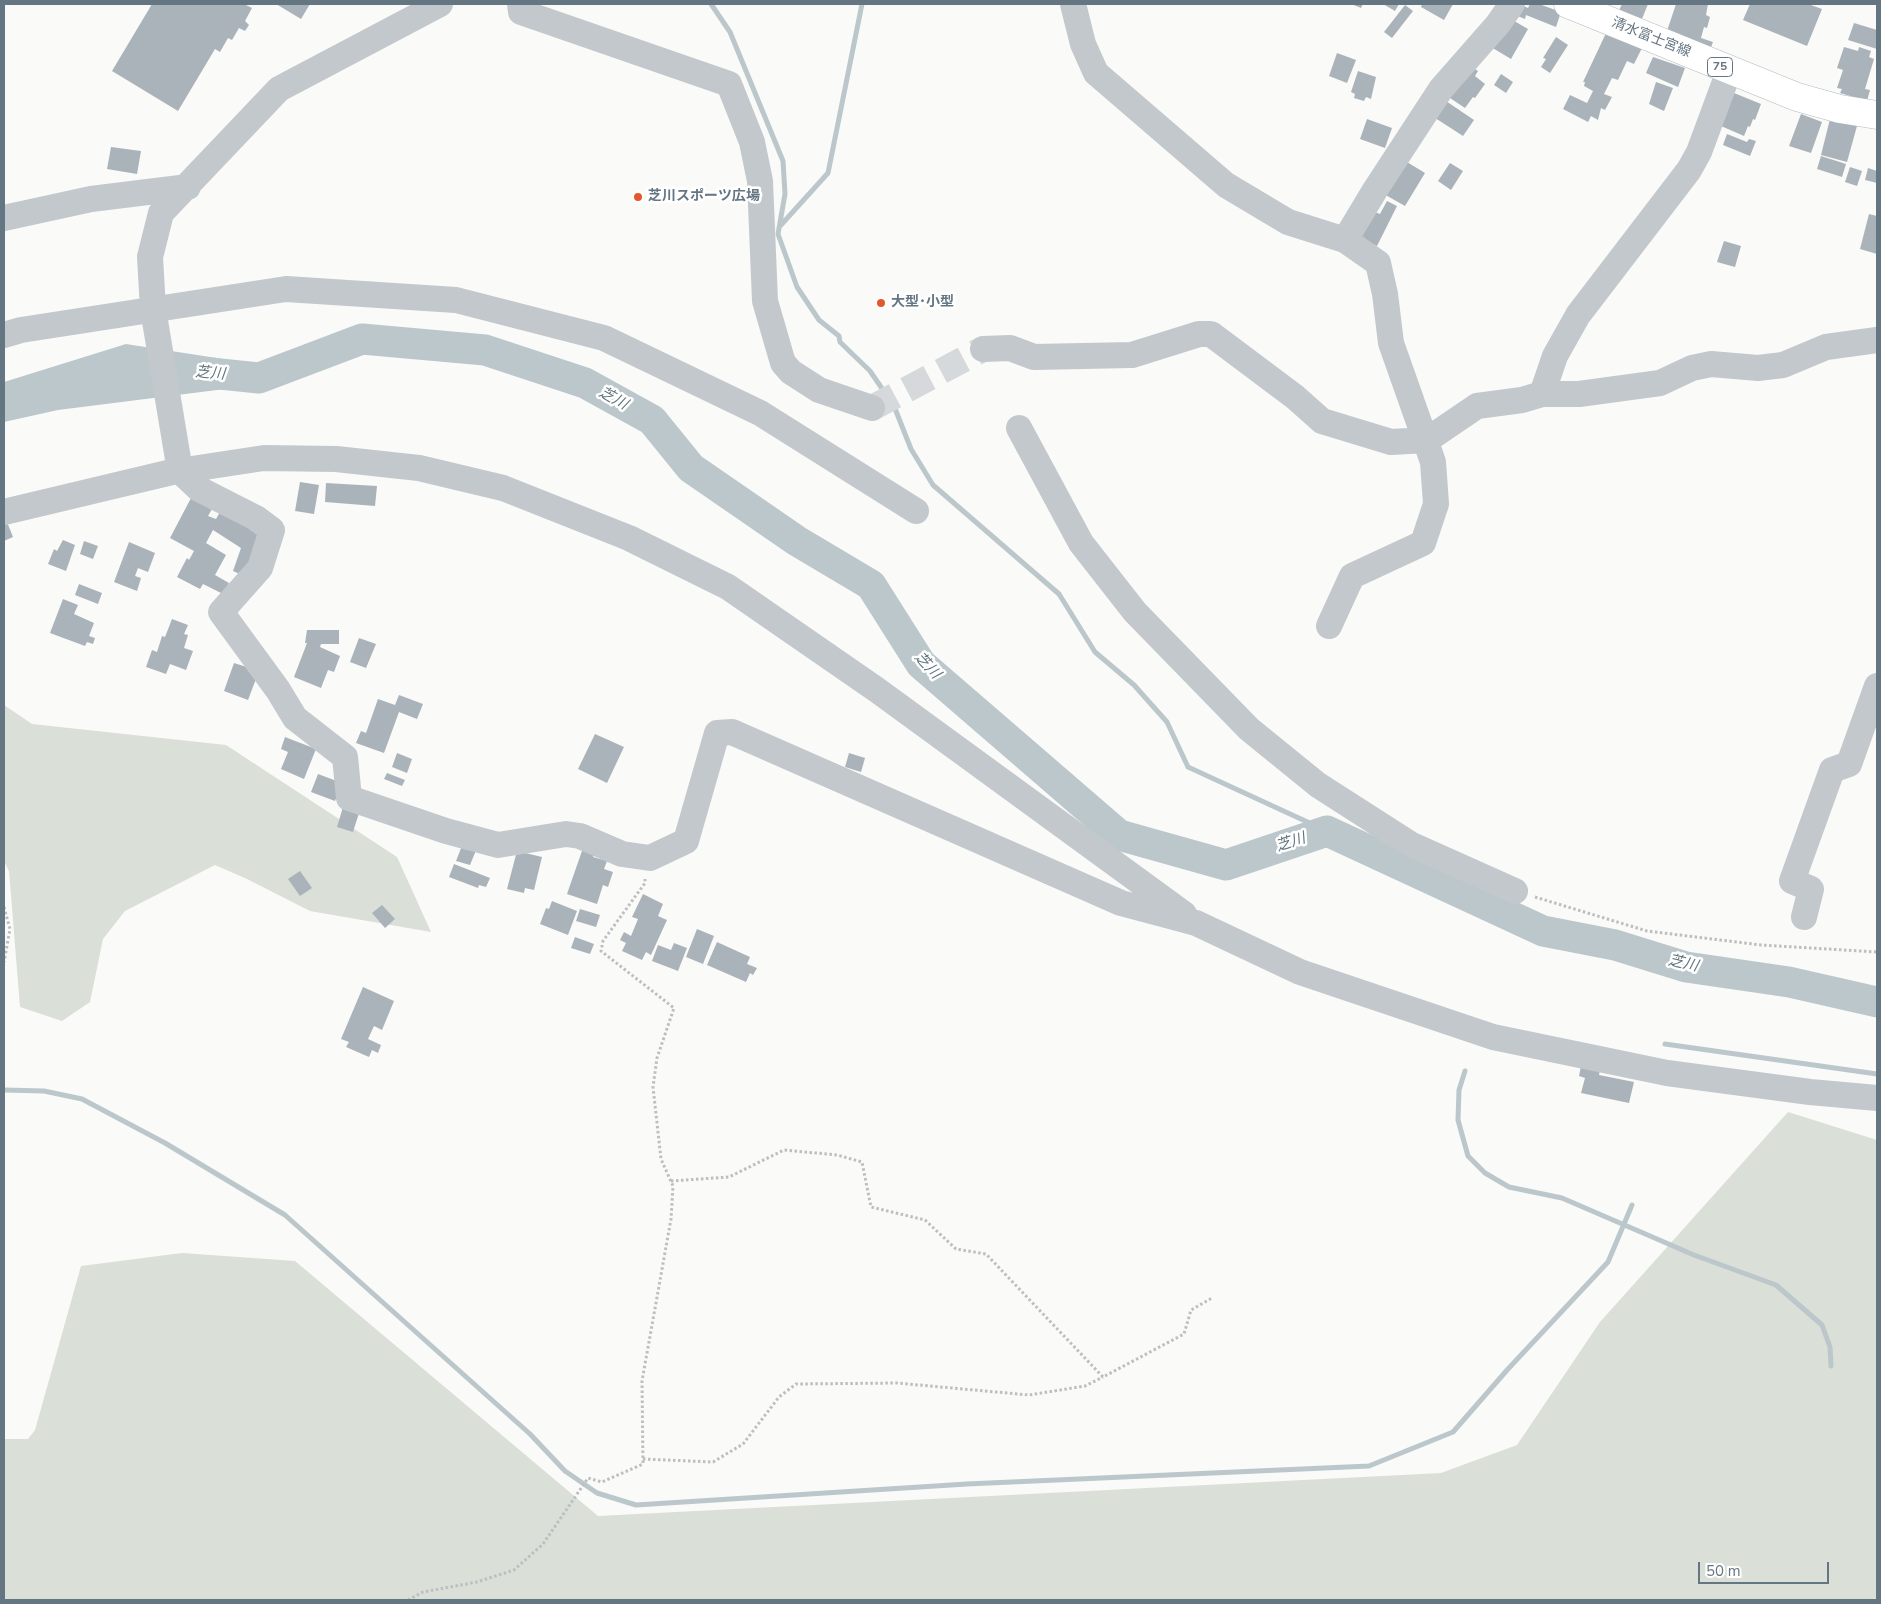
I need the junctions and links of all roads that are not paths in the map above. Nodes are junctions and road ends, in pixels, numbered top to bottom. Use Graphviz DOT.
graph roads {
  1 [pos="440,4"];
  2 [pos="520,4"];
  3 [pos="1073,4"];
  4 [pos="1512,4"];
  5 [pos="1568,4"];
  6 [pos="1604,11"];
  7 [pos="1729,71"];
  8 [pos="1877,115"];
  9 [pos="188,187"];
  10 [pos="4,218"];
  11 [pos="1345,240"];
  12 [pos="153,309"];
  13 [pos="4,335"];
  14 [pos="1877,340"];
  15 [pos="983,349"];
  16 [pos="1542,394"];
  17 [pos="872,408"];
  18 [pos="1019,428"];
  19 [pos="1427,440"];
  20 [pos="180,470"];
  21 [pos="4,512"];
  22 [pos="916,512"];
  23 [pos="1330,626"];
  24 [pos="1877,686"];
  25 [pos="1515,892"];
  26 [pos="1804,917"];
  27 [pos="1196,923"];
  28 [pos="1877,1098"];
  1 -- 9 [label="street"];
  2 -- 17 [label="street"];
  3 -- 11 [label="street"];
  4 -- 11 [label="street"];
  5 -- 6 [label="main road, 清水富士宮線 / 75"];
  6 -- 7 [label="main road, 清水富士宮線 / 75"];
  7 -- 8 [label="main road, 清水富士宮線 / 75"];
  7 -- 16 [label="street"];
  9 -- 10 [label="street"];
  9 -- 12 [label="street"];
  11 -- 19 [label="street"];
  12 -- 13 [label="street"];
  12 -- 20 [label="street"];
  12 -- 22 [label="street"];
  14 -- 16 [label="street"];
  15 -- 19 [label="street"];
  16 -- 19 [label="street"];
  18 -- 25 [label="street"];
  19 -- 23 [label="street"];
  20 -- 21 [label="street"];
  20 -- 27 [label="street"];
  20 -- 27 [label="street"];
  24 -- 26 [label="street"];
  27 -- 28 [label="street"];
}
